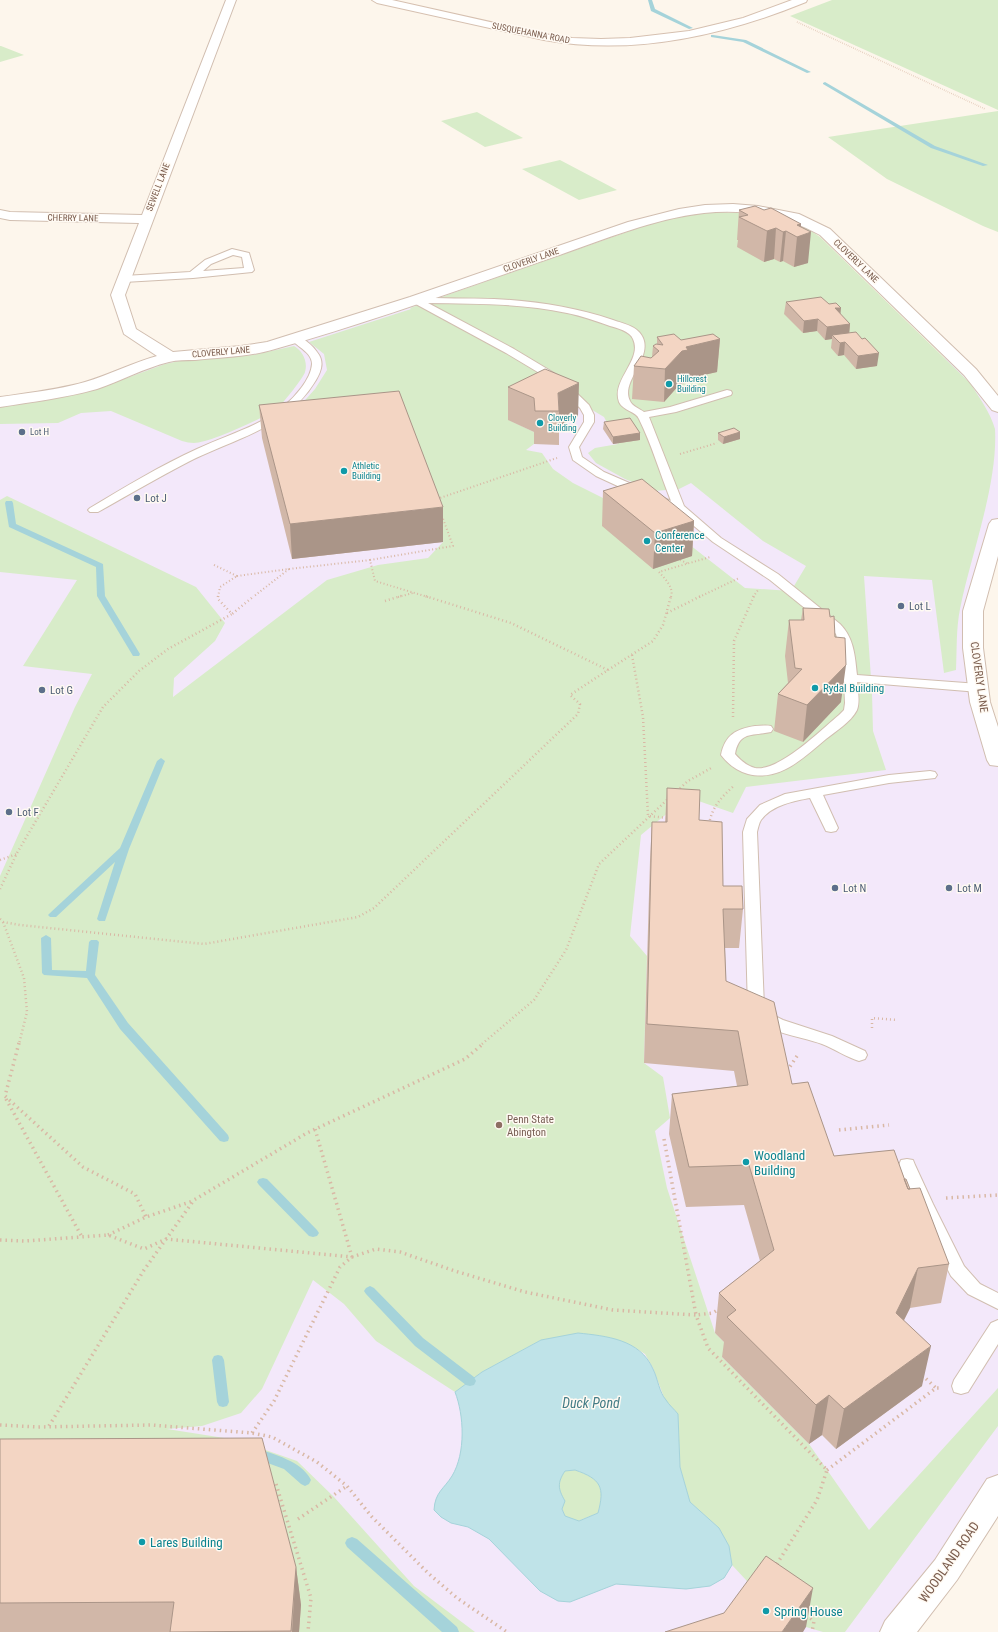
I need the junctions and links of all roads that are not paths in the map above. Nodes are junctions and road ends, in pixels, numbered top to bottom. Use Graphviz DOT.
graph roads {
  1 [pos="231,0"];
  2 [pos="377,0"];
  3 [pos="802,0"];
  4 [pos="0,214"];
  5 [pos="146,219"];
  6 [pos="194,274"];
  7 [pos="124,279"];
  8 [pos="415,300"];
  9 [pos="296,339"];
  10 [pos="170,357"];
  11 [pos="727,393"];
  12 [pos="0,402"];
  13 [pos="998,407"];
  14 [pos="643,415"];
  15 [pos="271,420"];
  16 [pos="284,424"];
  17 [pos="680,508"];
  18 [pos="94,510"];
  19 [pos="998,524"];
  20 [pos="850,678"];
  21 [pos="979,688"];
  22 [pos="766,729"];
  23 [pos="998,760"];
  24 [pos="930,775"];
  25 [pos="814,792"];
  26 [pos="831,828"];
  27 [pos="859,1055"];
  28 [pos="907,1165"];
  29 [pos="998,1302"];
  30 [pos="998,1328"];
  31 [pos="961,1386"];
  32 [pos="998,1489"];
  33 [pos="897,1632"];
  1 -- 5 [label="street, SEWELL LANE"];
  2 -- 3 [label="street, SUSQUEHANNA ROAD"];
  4 -- 5 [label="street, CHERRY LANE"];
  5 -- 7 [label="street, SEWELL LANE"];
  6 -- 6 [label="lane"];
  6 -- 7 [label="lane"];
  7 -- 10 [label="street, SEWELL LANE"];
  8 -- 9 [label="street, CLOVERLY LANE"];
  8 -- 13 [label="street, CLOVERLY LANE"];
  8 -- 14 [label="lane"];
  8 -- 17 [label="lane"];
  9 -- 10 [label="street, CLOVERLY LANE"];
  9 -- 15 [label="lane"];
  10 -- 12 [label="street, CLOVERLY LANE"];
  11 -- 14 [label="lane"];
  14 -- 17 [label="lane"];
  15 -- 16 [label="lane"];
  15 -- 18 [label="lane"];
  17 -- 20 [label="lane"];
  19 -- 21 [label="street, CLOVERLY LANE"];
  20 -- 21 [label="lane"];
  20 -- 22 [label="lane"];
  21 -- 23 [label="street, CLOVERLY LANE"];
  24 -- 25 [label="lane"];
  25 -- 26 [label="lane"];
  25 -- 27 [label="lane"];
  28 -- 29 [label="lane"];
  30 -- 31 [label="lane"];
  32 -- 33 [label="street, WOODLAND ROAD"];
}
